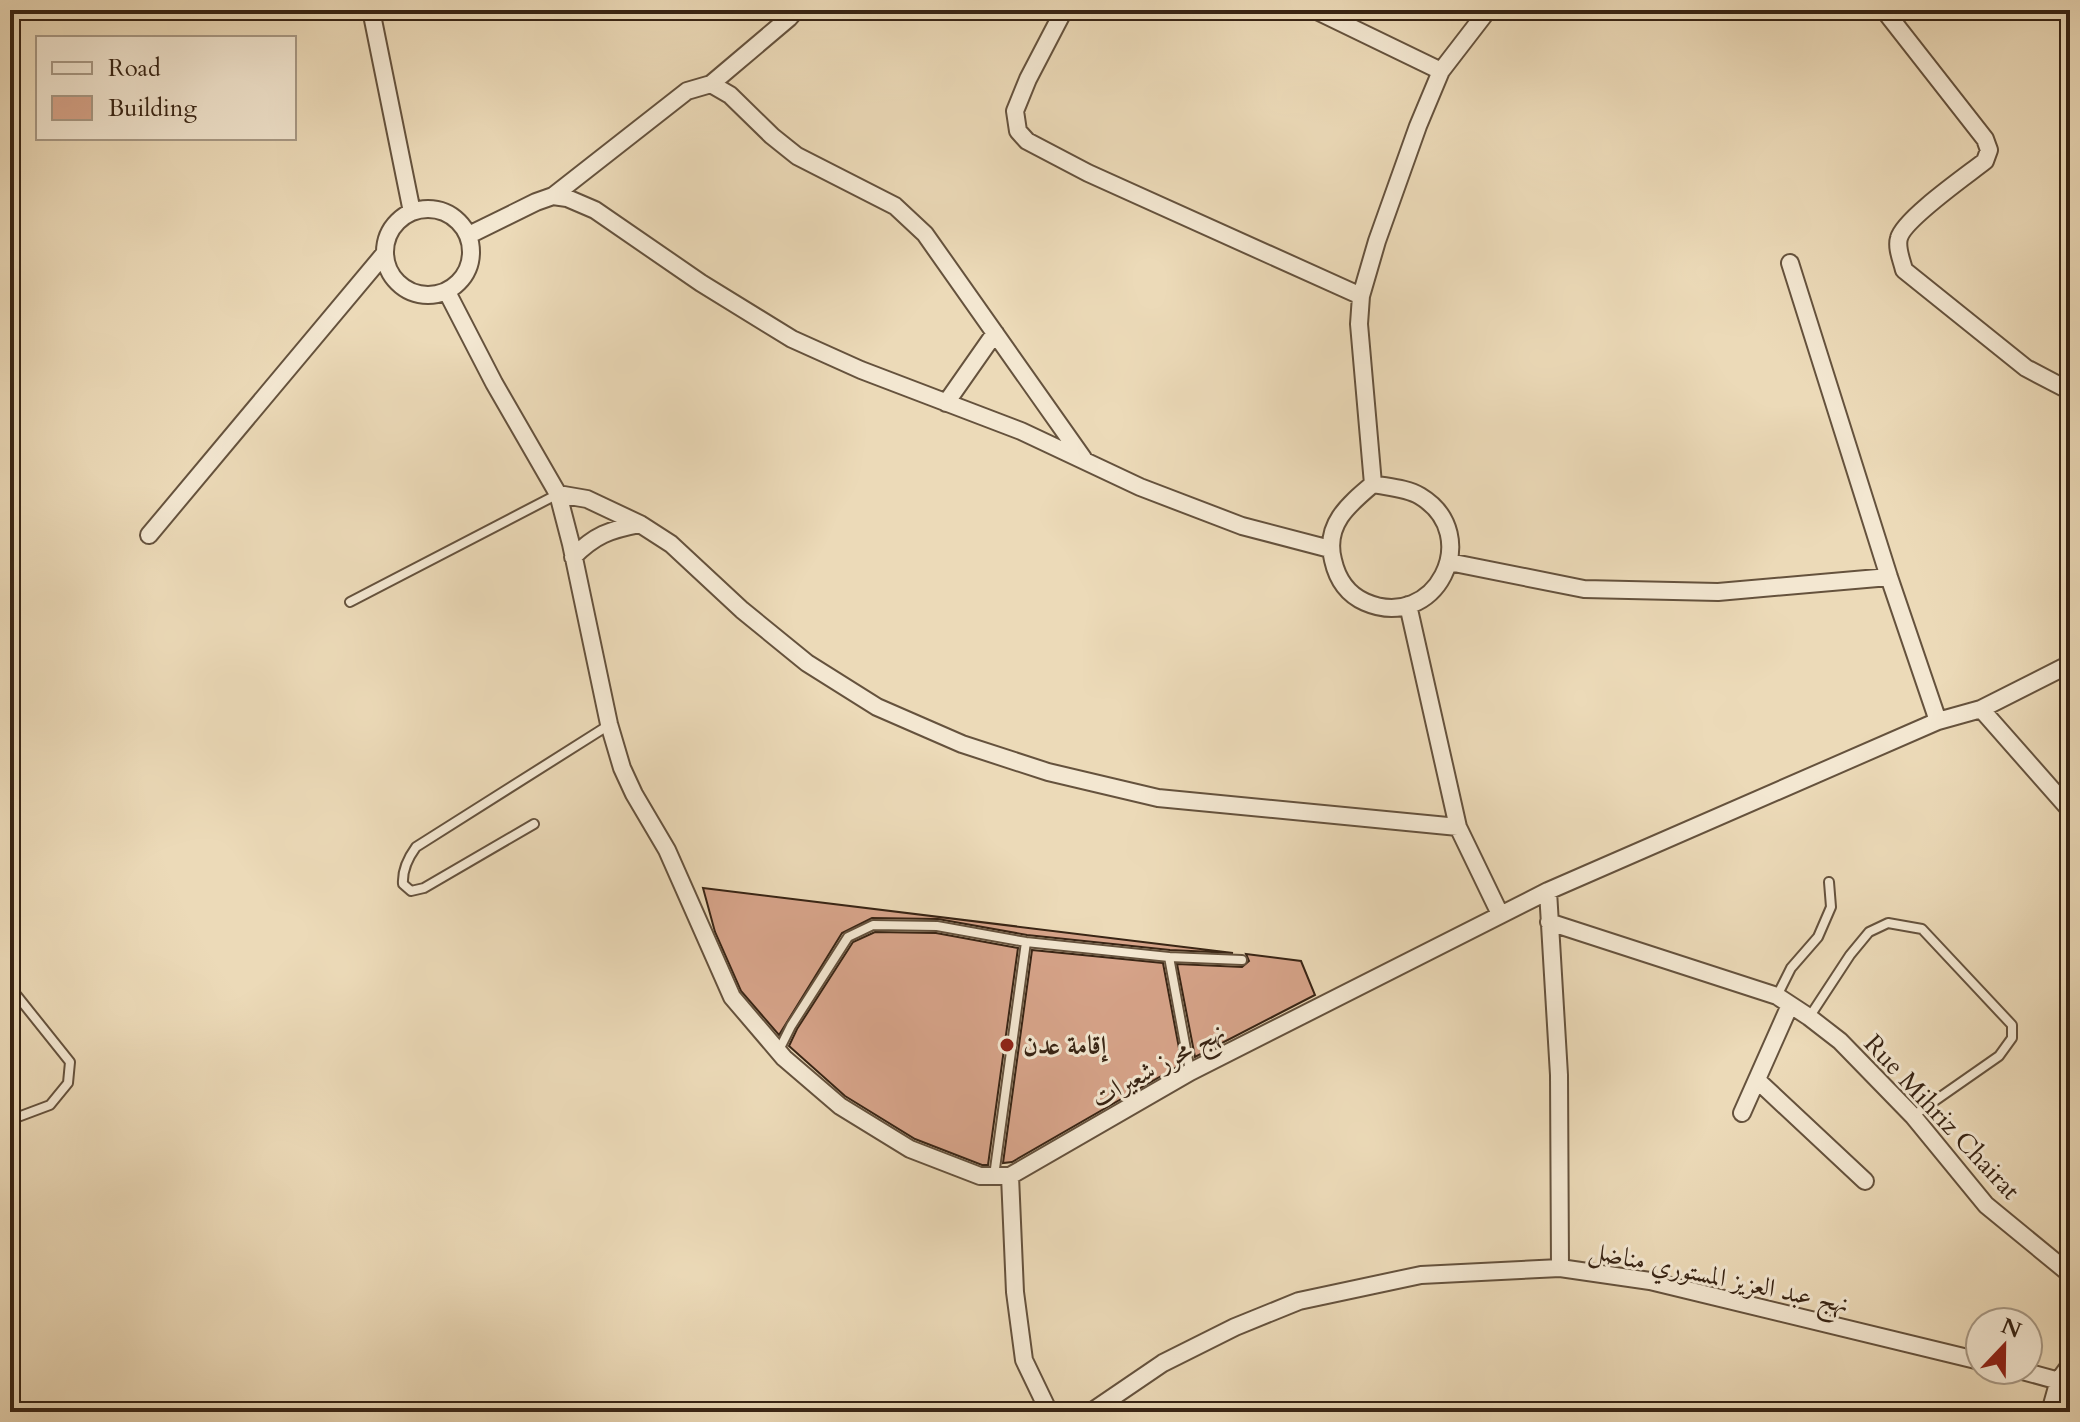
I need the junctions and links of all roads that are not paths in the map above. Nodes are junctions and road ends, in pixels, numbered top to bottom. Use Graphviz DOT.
graph roads {
  1 [pos="371,10"];
  2 [pos="796,10"];
  3 [pos="1064,10"];
  4 [pos="1315,10"];
  5 [pos="1488,10"];
  6 [pos="1884,10"];
  7 [pos="1441,71"];
  8 [pos="711,84"];
  9 [pos="553,196"];
  10 [pos="412,212"];
  11 [pos="469,235"];
  12 [pos="385,253"];
  13 [pos="1790,263"];
  14 [pos="447,292"];
  15 [pos="1361,296"];
  16 [pos="995,333"];
  17 [pos="2070,391"];
  18 [pos="946,403"];
  19 [pos="1084,461"];
  20 [pos="1373,484"];
  21 [pos="558,494"];
  22 [pos="640,524"];
  23 [pos="149,535"];
  24 [pos="1330,549"];
  25 [pos="573,557"];
  26 [pos="1449,562"];
  27 [pos="1889,577"];
  28 [pos="350,602"];
  29 [pos="1408,605"];
  30 [pos="2070,664"];
  31 [pos="1981,709"];
  32 [pos="1938,721"];
  33 [pos="609,724"];
  34 [pos="2070,810"];
  35 [pos="534,824"];
  36 [pos="1458,827"];
  37 [pos="1829,882"];
  38 [pos="1548,891"];
  39 [pos="1500,914"];
  40 [pos="1549,922"];
  41 [pos="1026,942"];
  42 [pos="1169,957"];
  43 [pos="1242,960"];
  44 [pos="10,987"];
  45 [pos="1783,1000"];
  46 [pos="1809,1017"];
  47 [pos="778,1051"];
  48 [pos="1190,1072"];
  49 [pos="1757,1080"];
  50 [pos="1742,1113"];
  51 [pos="1913,1116"];
  52 [pos="10,1120"];
  53 [pos="1002,1176"];
  54 [pos="1865,1181"];
  55 [pos="1560,1268"];
  56 [pos="2070,1274"];
  57 [pos="1964,1357"];
  58 [pos="2070,1365"];
  59 [pos="2044,1377"];
  60 [pos="2064,1382"];
  61 [pos="1049,1412"];
  62 [pos="1091,1412"];
  63 [pos="2050,1412"];
  1 -- 10 [label="street"];
  2 -- 8 [label="street"];
  3 -- 15 [label="street"];
  4 -- 7 [label="street"];
  5 -- 7 [label="street"];
  6 -- 17 [label="street"];
  7 -- 15 [label="street"];
  8 -- 9 [label="street"];
  8 -- 16 [label="street"];
  9 -- 11 [label="street"];
  9 -- 18 [label="street"];
  10 -- 11 [label="street"];
  10 -- 12 [label="street"];
  11 -- 14 [label="street"];
  12 -- 14 [label="street"];
  12 -- 23 [label="street"];
  13 -- 27 [label="street"];
  14 -- 21 [label="street"];
  15 -- 20 [label="street"];
  16 -- 18 [label="street"];
  16 -- 19 [label="street"];
  18 -- 19 [label="street"];
  19 -- 24 [label="street"];
  20 -- 24 [label="street"];
  20 -- 26 [label="street"];
  21 -- 22 [label="street"];
  21 -- 25 [label="street"];
  21 -- 28 [label="lane"];
  22 -- 25 [label="street"];
  22 -- 36 [label="street"];
  24 -- 29 [label="street"];
  25 -- 33 [label="street"];
  26 -- 27 [label="street"];
  26 -- 29 [label="street"];
  27 -- 32 [label="street"];
  29 -- 36 [label="street"];
  30 -- 31 [label="street, نهج محرز شعيرات"];
  31 -- 32 [label="street, نهج محرز شعيرات"];
  31 -- 34 [label="street"];
  32 -- 38 [label="street, نهج محرز شعيرات"];
  33 -- 35 [label="lane"];
  33 -- 47 [label="street"];
  36 -- 39 [label="street"];
  37 -- 45 [label="lane"];
  38 -- 39 [label="street, نهج محرز شعيرات"];
  38 -- 40 [label="street"];
  39 -- 48 [label="street, نهج محرز شعيرات"];
  40 -- 45 [label="street, Rue Mihriz Chairat"];
  40 -- 55 [label="street"];
  41 -- 42 [label="lane"];
  41 -- 47 [label="lane"];
  41 -- 53 [label="lane"];
  42 -- 43 [label="lane"];
  42 -- 48 [label="lane"];
  44 -- 52 [label="lane"];
  45 -- 46 [label="street, Rue Mihriz Chairat"];
  45 -- 49 [label="street"];
  46 -- 51 [label="street, Rue Mihriz Chairat"];
  46 -- 51 [label="lane"];
  47 -- 53 [label="street"];
  48 -- 53 [label="street, نهج محرز شعيرات"];
  49 -- 50 [label="street"];
  49 -- 54 [label="street"];
  51 -- 56 [label="street, Rue Mihriz Chairat"];
  53 -- 61 [label="street"];
  55 -- 57 [label="street, نهج عبد العزيز المستوري مناضل"];
  55 -- 62 [label="street, نهج عبد العزيز المستوري مناضل"];
  58 -- 60 [label="street"];
  59 -- 60 [label="street"];
  60 -- 63 [label="street"];
}
